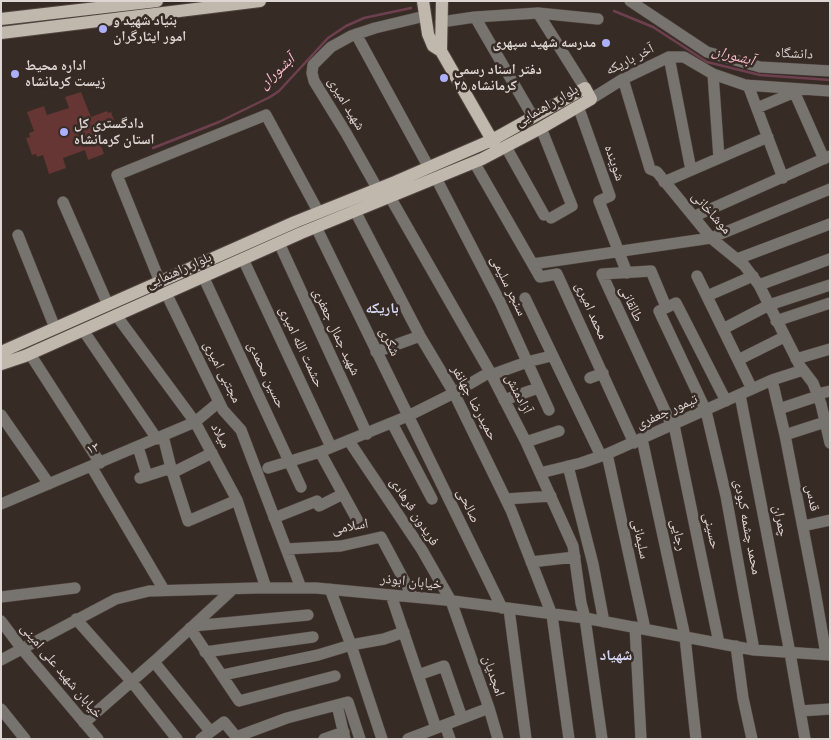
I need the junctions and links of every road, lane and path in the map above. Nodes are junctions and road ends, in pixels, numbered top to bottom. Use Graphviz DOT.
graph roads {
  1 [pos="157,1"];
  2 [pos="260,1"];
  3 [pos="423,1"];
  4 [pos="442,1"];
  5 [pos="630,1"];
  6 [pos="638,1"];
  7 [pos="538,13"];
  8 [pos="650,15"];
  9 [pos="425,16"];
  10 [pos="475,17"];
  11 [pos="1,19"];
  12 [pos="598,19"];
  13 [pos="441,22"];
  14 [pos="1,33"];
  15 [pos="356,34"];
  16 [pos="441,51"];
  17 [pos="669,57"];
  18 [pos="830,71"];
  19 [pos="713,74"];
  20 [pos="623,79"];
  21 [pos="748,85"];
  22 [pos="794,90"];
  23 [pos="830,92"];
  24 [pos="588,93"];
  25 [pos="578,106"];
  26 [pos="757,108"];
  27 [pos="534,117"];
  28 [pos="541,128"];
  29 [pos="768,137"];
  30 [pos="499,146"];
  31 [pos="827,157"];
  32 [pos="719,158"];
  33 [pos="474,162"];
  34 [pos="428,166"];
  35 [pos="691,170"];
  36 [pos="436,178"];
  37 [pos="783,178"];
  38 [pos="664,182"];
  39 [pos="377,188"];
  40 [pos="830,189"];
  41 [pos="390,197"];
  42 [pos="63,202"];
  43 [pos="355,211"];
  44 [pos="319,213"];
  45 [pos="695,216"];
  46 [pos="830,224"];
  47 [pos="316,227"];
  48 [pos="18,236"];
  49 [pos="711,238"];
  50 [pos="279,243"];
  51 [pos="618,250"];
  52 [pos="243,259"];
  53 [pos="737,259"];
  54 [pos="830,259"];
  55 [pos="533,264"];
  56 [pos="627,272"];
  57 [pos="203,276"];
  58 [pos="697,276"];
  59 [pos="756,281"];
  60 [pos="830,285"];
  61 [pos="163,287"];
  62 [pos="707,296"];
  63 [pos="524,298"];
  64 [pos="830,304"];
  65 [pos="769,306"];
  66 [pos="662,309"];
  67 [pos="112,310"];
  68 [pos="776,321"];
  69 [pos="55,328"];
  70 [pos="723,329"];
  71 [pos="83,330"];
  72 [pos="420,336"];
  73 [pos="784,337"];
  74 [pos="830,349"];
  75 [pos="1,352"];
  76 [pos="376,352"];
  77 [pos="30,354"];
  78 [pos="551,356"];
  79 [pos="796,359"];
  80 [pos="738,360"];
  81 [pos="527,362"];
  82 [pos="1,364"];
  83 [pos="803,370"];
  84 [pos="490,373"];
  85 [pos="603,373"];
  86 [pos="590,378"];
  87 [pos="772,380"];
  88 [pos="538,388"];
  89 [pos="752,389"];
  90 [pos="830,391"];
  91 [pos="454,393"];
  92 [pos="740,395"];
  93 [pos="818,395"];
  94 [pos="220,397"];
  95 [pos="504,400"];
  96 [pos="726,401"];
  97 [pos="779,409"];
  98 [pos="549,410"];
  99 [pos="706,411"];
  100 [pos="1,415"];
  101 [pos="408,416"];
  102 [pos="196,422"];
  103 [pos="825,422"];
  104 [pos="392,424"];
  105 [pos="673,425"];
  106 [pos="560,431"];
  107 [pos="367,434"];
  108 [pos="785,435"];
  109 [pos="160,438"];
  110 [pos="829,439"];
  111 [pos="349,441"];
  112 [pos="638,441"];
  113 [pos="526,442"];
  114 [pos="138,447"];
  115 [pos="331,447"];
  116 [pos="320,452"];
  117 [pos="212,453"];
  118 [pos="604,455"];
  119 [pos="290,461"];
  120 [pos="95,465"];
  121 [pos="568,466"];
  122 [pos="268,468"];
  123 [pos="171,470"];
  124 [pos="540,473"];
  125 [pos="49,484"];
  126 [pos="301,487"];
  127 [pos="343,494"];
  128 [pos="551,496"];
  129 [pos="432,498"];
  130 [pos="506,499"];
  131 [pos="237,500"];
  132 [pos="1,504"];
  133 [pos="274,518"];
  134 [pos="830,520"];
  135 [pos="360,525"];
  136 [pos="803,526"];
  137 [pos="286,549"];
  138 [pos="575,558"];
  139 [pos="532,562"];
  140 [pos="75,588"];
  141 [pos="233,588"];
  142 [pos="266,588"];
  143 [pos="301,588"];
  144 [pos="330,589"];
  145 [pos="164,590"];
  146 [pos="391,594"];
  147 [pos="1,597"];
  148 [pos="413,597"];
  149 [pos="451,601"];
  150 [pos="505,608"];
  151 [pos="308,615"];
  152 [pos="552,615"];
  153 [pos="585,618"];
  154 [pos="76,619"];
  155 [pos="1,621"];
  156 [pos="604,622"];
  157 [pos="192,627"];
  158 [pos="640,628"];
  159 [pos="404,632"];
  160 [pos="313,637"];
  161 [pos="686,637"];
  162 [pos="719,643"];
  163 [pos="351,645"];
  164 [pos="736,646"];
  165 [pos="22,649"];
  166 [pos="754,650"];
  167 [pos="205,652"];
  168 [pos="790,653"];
  169 [pos="828,655"];
  170 [pos="1,660"];
  171 [pos="154,662"];
  172 [pos="223,675"];
  173 [pos="418,675"];
  174 [pos="335,676"];
  175 [pos="132,682"];
  176 [pos="337,705"];
  177 [pos="1,708"];
  178 [pos="488,708"];
  179 [pos="830,709"];
  180 [pos="800,711"];
  181 [pos="462,718"];
  182 [pos="84,723"];
  183 [pos="441,726"];
  184 [pos="210,731"];
  185 [pos="344,736"];
  186 [pos="237,738"];
  187 [pos="25,739"];
  188 [pos="98,739"];
  189 [pos="177,739"];
  190 [pos="200,739"];
  191 [pos="324,739"];
  192 [pos="360,739"];
  193 [pos="382,739"];
  194 [pos="408,739"];
  195 [pos="450,739"];
  196 [pos="498,739"];
  197 [pos="526,739"];
  198 [pos="569,739"];
  199 [pos="602,739"];
  200 [pos="641,739"];
  201 [pos="696,739"];
  202 [pos="752,739"];
  203 [pos="805,739"];
  1 -- 11 [label="main road"];
  2 -- 14 [label="main road"];
  3 -- 9 [label="main road"];
  4 -- 13 [label="main road"];
  5 -- 8 [label="street"];
  6 -- 8 [label="street"];
  7 -- 10 [label="street"];
  7 -- 12 [label="street"];
  7 -- 24 [label="street"];
  8 -- 18 [label="street, دانشگاه"];
  9 -- 15 [label="street, شهید امیری"];
  9 -- 16 [label="main road"];
  10 -- 13 [label="street"];
  10 -- 27 [label="street"];
  13 -- 16 [label="main road"];
  15 -- 34 [label="street"];
  15 -- 39 [label="street, شهید امیری"];
  16 -- 30 [label="main road"];
  17 -- 19 [label="street, آخر باریکه"];
  17 -- 20 [label="street, آخر باریکه"];
  17 -- 35 [label="street"];
  19 -- 21 [label="street, آخر باریکه"];
  19 -- 32 [label="street"];
  20 -- 24 [label="street, آخر باریکه"];
  20 -- 38 [label="street, موشاخانی"];
  21 -- 22 [label="street, آخر باریکه"];
  21 -- 26 [label="street"];
  22 -- 23 [label="street, آخر باریکه"];
  22 -- 26 [label="street"];
  22 -- 31 [label="street"];
  24 -- 25 [label="main road, بلوار راهنمایی"];
  24 -- 27 [label="main road, بلوار راهنمایی"];
  25 -- 28 [label="main road, بلوار راهنمایی"];
  25 -- 51 [label="street, شوینده"];
  26 -- 29 [label="street"];
  27 -- 30 [label="main road, بلوار راهنمایی"];
  28 -- 30 [label="main road, بلوار راهنمایی"];
  28 -- 30 [label="street"];
  29 -- 32 [label="street"];
  29 -- 37 [label="street"];
  30 -- 33 [label="main road, بلوار راهنمایی"];
  30 -- 34 [label="main road, بلوار راهنمایی"];
  31 -- 37 [label="street"];
  32 -- 35 [label="street"];
  33 -- 36 [label="main road, بلوار راهنمایی"];
  33 -- 55 [label="street, محمد امیری"];
  34 -- 39 [label="main road, بلوار راهنمایی"];
  35 -- 38 [label="street"];
  36 -- 41 [label="main road, بلوار راهنمایی"];
  36 -- 81 [label="street, سنجر سلیمی"];
  37 -- 45 [label="street"];
  38 -- 45 [label="street, موشاخانی"];
  39 -- 44 [label="main road, بلوار راهنمایی"];
  40 -- 49 [label="street"];
  41 -- 43 [label="main road, بلوار راهنمایی"];
  41 -- 84 [label="street, آزادمنش"];
  42 -- 67 [label="street, میلاد"];
  43 -- 47 [label="main road, بلوار راهنمایی"];
  43 -- 72 [label="street, حمیدرضا جهانفر"];
  44 -- 61 [label="main road, بلوار راهنمایی"];
  44 -- 61 [label="street, مجتبی امیری"];
  45 -- 49 [label="street, موشاخانی"];
  46 -- 53 [label="street"];
  47 -- 50 [label="main road, بلوار راهنمایی"];
  47 -- 76 [label="street, شکری"];
  48 -- 69 [label="street"];
  49 -- 51 [label="street"];
  49 -- 53 [label="street, موشاخانی"];
  50 -- 52 [label="main road, بلوار راهنمایی"];
  50 -- 107 [label="street, شهید جمال جعفری"];
  51 -- 55 [label="street"];
  51 -- 56 [label="street"];
  52 -- 57 [label="main road, بلوار راهنمایی"];
  52 -- 115 [label="street, حشمت الله امیری"];
  53 -- 59 [label="street, موشاخانی"];
  54 -- 59 [label="street"];
  55 -- 85 [label="street, محمد امیری"];
  56 -- 66 [label="street, طالقانی"];
  56 -- 105 [label="street, طالقانی"];
  57 -- 61 [label="main road, بلوار راهنمایی"];
  57 -- 119 [label="street, حسین محمدی"];
  58 -- 62 [label="street"];
  59 -- 62 [label="street"];
  59 -- 65 [label="street, موشاخانی"];
  60 -- 65 [label="street"];
  61 -- 67 [label="main road, بلوار راهنمایی"];
  61 -- 94 [label="street, مجتبی امیری"];
  62 -- 70 [label="street"];
  63 -- 78 [label="street, سنجر سلیمی"];
  64 -- 68 [label="street"];
  65 -- 68 [label="street, موشاخانی"];
  65 -- 70 [label="street"];
  66 -- 96 [label="street"];
  66 -- 99 [label="street"];
  67 -- 69 [label="main road, بلوار راهنمایی"];
  67 -- 71 [label="main road, بلوار راهنمایی"];
  67 -- 102 [label="street, میلاد"];
  68 -- 73 [label="street, موشاخانی"];
  69 -- 75 [label="main road, بلوار راهنمایی"];
  70 -- 80 [label="street"];
  71 -- 77 [label="main road, بلوار راهنمایی"];
  71 -- 109 [label="street"];
  72 -- 76 [label="street"];
  72 -- 91 [label="street, حمیدرضا جهانفر"];
  73 -- 79 [label="street, موشاخانی"];
  73 -- 80 [label="street"];
  74 -- 79 [label="street"];
  76 -- 101 [label="street, شکری"];
  77 -- 82 [label="main road, بلوار راهنمایی"];
  77 -- 120 [label="street"];
  78 -- 81 [label="street"];
  78 -- 118 [label="street, سنجر سلیمی"];
  79 -- 83 [label="street, موشاخانی"];
  80 -- 89 [label="street"];
  81 -- 84 [label="street"];
  81 -- 88 [label="street, سنجر سلیمی"];
  83 -- 87 [label="street, تیمور جعفری"];
  83 -- 93 [label="street, موشاخانی"];
  84 -- 91 [label="street"];
  84 -- 95 [label="street, آزادمنش"];
  85 -- 86 [label="street"];
  85 -- 112 [label="street, محمد امیری"];
  87 -- 89 [label="street, تیمور جعفری"];
  87 -- 97 [label="street, قدس"];
  88 -- 95 [label="street"];
  88 -- 98 [label="street, سنجر سلیمی"];
  89 -- 92 [label="street, تیمور جعفری"];
  90 -- 93 [label="street"];
  91 -- 101 [label="street"];
  91 -- 130 [label="street, حمیدرضا جهانفر"];
  92 -- 96 [label="street, تیمور جعفری"];
  92 -- 168 [label="street, چمران"];
  93 -- 97 [label="street"];
  93 -- 103 [label="street, موشاخانی"];
  94 -- 102 [label="street, ۱۳"];
  94 -- 133 [label="street, مجتبی امیری"];
  95 -- 113 [label="street, آزادمنش"];
  96 -- 99 [label="street, تیمور جعفری"];
  97 -- 108 [label="street, قدس"];
  99 -- 105 [label="street, تیمور جعفری"];
  99 -- 166 [label="street, محمد چشمه کبودی"];
  100 -- 125 [label="street"];
  101 -- 104 [label="street"];
  101 -- 150 [label="street, صالحی"];
  102 -- 109 [label="street, ۱۳"];
  102 -- 117 [label="street, میلاد"];
  103 -- 108 [label="street"];
  103 -- 110 [label="street, موشاخانی"];
  104 -- 107 [label="street"];
  104 -- 129 [label="street"];
  105 -- 112 [label="street, تیمور جعفری"];
  105 -- 162 [label="street, حسینی"];
  106 -- 113 [label="street"];
  107 -- 111 [label="street"];
  108 -- 136 [label="street, قدس"];
  109 -- 114 [label="street, ۱۳"];
  109 -- 123 [label="street"];
  111 -- 115 [label="street"];
  111 -- 149 [label="street, فریدون فرهادی"];
  112 -- 118 [label="street, تیمور جعفری"];
  112 -- 161 [label="street, رجایی"];
  113 -- 124 [label="street, آزادمنش"];
  114 -- 120 [label="street, ۱۳"];
  114 -- 123 [label="street"];
  115 -- 116 [label="street"];
  116 -- 119 [label="street"];
  116 -- 127 [label="street"];
  117 -- 123 [label="street"];
  117 -- 131 [label="street, میلاد"];
  118 -- 121 [label="street, تیمور جعفری"];
  118 -- 158 [label="street, سلیمانی"];
  119 -- 122 [label="street"];
  119 -- 126 [label="street, حسین محمدی"];
  120 -- 125 [label="street, ۱۳"];
  120 -- 145 [label="street"];
  121 -- 124 [label="street, تیمور جعفری"];
  121 -- 156 [label="street"];
  123 -- 131 [label="street"];
  124 -- 128 [label="street, آزادمنش"];
  125 -- 132 [label="street, ۱۳"];
  127 -- 133 [label="street"];
  127 -- 135 [label="street"];
  128 -- 130 [label="street"];
  128 -- 138 [label="street, آزادمنش"];
  130 -- 139 [label="street, حمیدرضا جهانفر"];
  131 -- 142 [label="street, میلاد"];
  133 -- 137 [label="street, مجتبی امیری"];
  134 -- 136 [label="street"];
  136 -- 169 [label="street, قدس"];
  137 -- 143 [label="street, مجتبی امیری"];
  137 -- 148 [label="street, اسلامی"];
  138 -- 139 [label="street"];
  138 -- 153 [label="street, آزادمنش"];
  139 -- 152 [label="street, حمیدرضا جهانفر"];
  140 -- 147 [label="street"];
  141 -- 142 [label="street, خیابان ابوذر"];
  141 -- 145 [label="street, خیابان ابوذر"];
  141 -- 157 [label="street"];
  142 -- 143 [label="street, خیابان ابوذر"];
  143 -- 144 [label="street, خیابان ابوذر"];
  144 -- 146 [label="street, خیابان ابوذر"];
  144 -- 163 [label="street"];
  145 -- 154 [label="street, خیابان ابوذر"];
  146 -- 148 [label="street, خیابان ابوذر"];
  146 -- 159 [label="street"];
  148 -- 149 [label="street, خیابان ابوذر"];
  149 -- 150 [label="street, خیابان ابوذر"];
  149 -- 178 [label="street, امجدیان"];
  150 -- 152 [label="street, خیابان ابوذر"];
  150 -- 197 [label="street, صالحی"];
  151 -- 157 [label="street"];
  152 -- 153 [label="street, خیابان ابوذر"];
  152 -- 198 [label="street, حمیدرضا جهانفر"];
  153 -- 156 [label="street, خیابان ابوذر"];
  153 -- 199 [label="street, آزادمنش"];
  154 -- 165 [label="street, خیابان ابوذر"];
  154 -- 175 [label="street"];
  155 -- 165 [label="street, خیابان شهید علی امینی"];
  156 -- 158 [label="street, خیابان ابوذر"];
  157 -- 167 [label="street"];
  157 -- 171 [label="street"];
  158 -- 161 [label="street, خیابان ابوذر"];
  158 -- 200 [label="street, سلیمانی"];
  159 -- 163 [label="street"];
  159 -- 173 [label="street"];
  160 -- 167 [label="street"];
  161 -- 162 [label="street, خیابان ابوذر"];
  161 -- 201 [label="street, رجایی"];
  162 -- 164 [label="street, خیابان ابوذر"];
  163 -- 172 [label="street"];
  163 -- 193 [label="street"];
  164 -- 166 [label="street, خیابان ابوذر"];
  164 -- 202 [label="street"];
  165 -- 170 [label="street, خیابان ابوذر"];
  165 -- 182 [label="street, خیابان شهید علی امینی"];
  166 -- 168 [label="street, خیابان ابوذر"];
  167 -- 172 [label="street"];
  168 -- 169 [label="street, خیابان ابوذر"];
  168 -- 180 [label="street, چمران"];
  171 -- 175 [label="street"];
  171 -- 184 [label="street"];
  172 -- 174 [label="street"];
  173 -- 181 [label="street"];
  173 -- 183 [label="street"];
  175 -- 182 [label="street"];
  175 -- 189 [label="street"];
  176 -- 185 [label="street"];
  176 -- 186 [label="street"];
  176 -- 192 [label="street"];
  177 -- 187 [label="street"];
  178 -- 181 [label="street, امجدیان"];
  178 -- 196 [label="street"];
  179 -- 180 [label="street"];
  180 -- 203 [label="street, چمران"];
  181 -- 183 [label="street, امجدیان"];
  182 -- 188 [label="street, خیابان شهید علی امینی"];
  183 -- 194 [label="street, امجدیان"];
  183 -- 195 [label="street"];
  184 -- 186 [label="street"];
  184 -- 190 [label="street"];
  185 -- 191 [label="street"];
}
